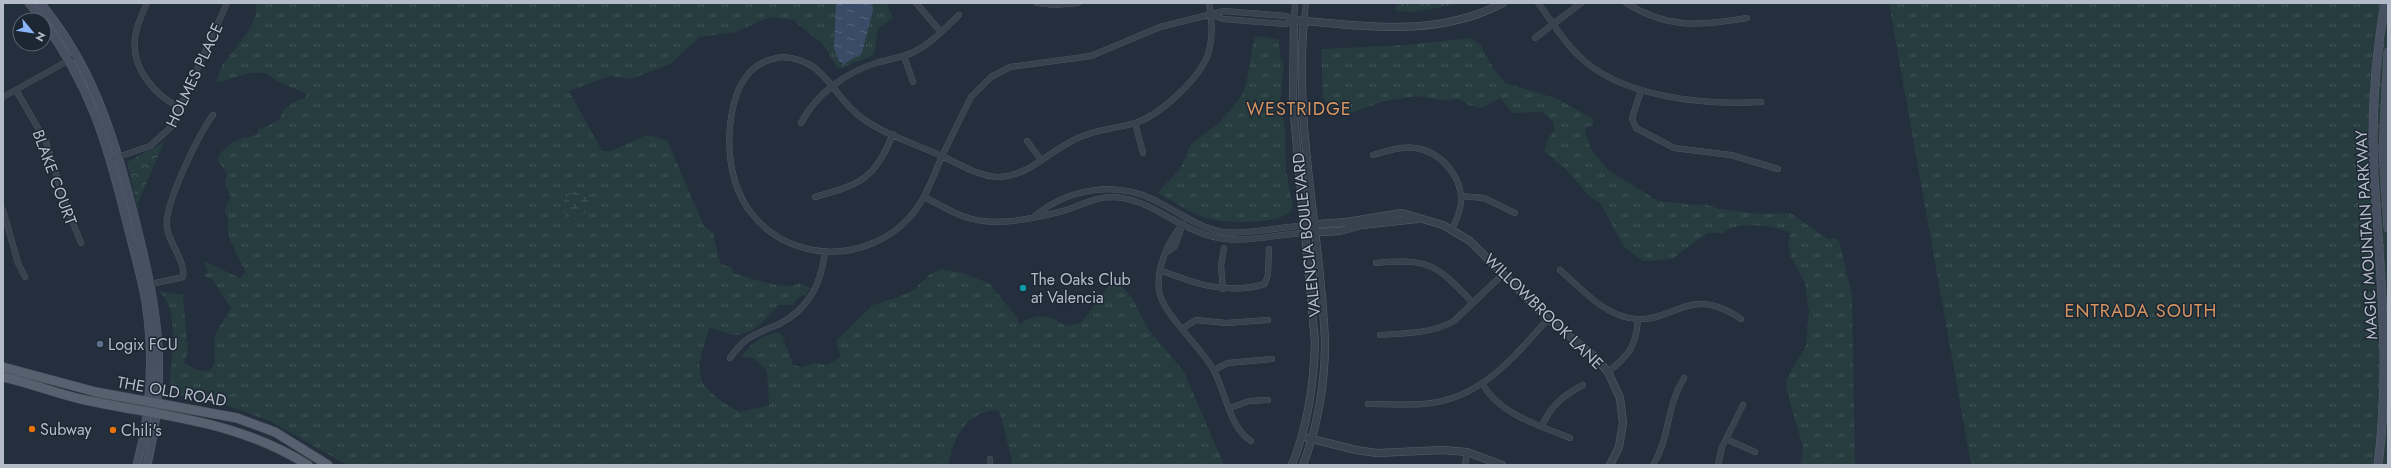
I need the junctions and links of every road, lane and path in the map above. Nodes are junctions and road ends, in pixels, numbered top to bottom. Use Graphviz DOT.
graph roads {
  1 [pos="29,3"];
  2 [pos="147,3"];
  3 [pos="227,3"];
  4 [pos="916,3"];
  5 [pos="1037,3"];
  6 [pos="1078,3"];
  7 [pos="1209,3"];
  8 [pos="1295,3"];
  9 [pos="1306,3"];
  10 [pos="1503,3"];
  11 [pos="1538,3"];
  12 [pos="1581,3"];
  13 [pos="1626,3"];
  14 [pos="2385,3"];
  15 [pos="43,4"];
  16 [pos="36,12"];
  17 [pos="960,15"];
  18 [pos="1211,15"];
  19 [pos="1747,18"];
  20 [pos="1294,20"];
  21 [pos="1304,21"];
  22 [pos="1554,24"];
  23 [pos="941,32"];
  24 [pos="52,34"];
  25 [pos="1535,38"];
  26 [pos="2388,52"];
  27 [pos="76,56"];
  28 [pos="904,56"];
  29 [pos="69,60"];
  30 [pos="913,82"];
  31 [pos="832,86"];
  32 [pos="16,90"];
  33 [pos="1642,91"];
  34 [pos="3,97"];
  35 [pos="1761,102"];
  36 [pos="181,108"];
  37 [pos="213,115"];
  38 [pos="801,123"];
  39 [pos="1135,123"];
  40 [pos="893,134"];
  41 [pos="1027,141"];
  42 [pos="1143,153"];
  43 [pos="1374,155"];
  44 [pos="942,156"];
  45 [pos="115,158"];
  46 [pos="1041,160"];
  47 [pos="1778,169"];
  48 [pos="1461,196"];
  49 [pos="815,197"];
  50 [pos="924,197"];
  51 [pos="3,210"];
  52 [pos="1515,213"];
  53 [pos="1035,216"];
  54 [pos="1186,218"];
  55 [pos="1417,219"];
  56 [pos="1183,224"];
  57 [pos="1315,224"];
  58 [pos="1305,225"];
  59 [pos="2388,228"];
  60 [pos="1452,229"];
  61 [pos="1316,232"];
  62 [pos="1306,233"];
  63 [pos="81,244"];
  64 [pos="1224,248"];
  65 [pos="1269,249"];
  66 [pos="825,252"];
  67 [pos="1376,263"];
  68 [pos="1160,270"];
  69 [pos="1560,270"];
  70 [pos="1503,274"];
  71 [pos="25,277"];
  72 [pos="151,284"];
  73 [pos="1223,288"];
  74 [pos="1473,303"];
  75 [pos="1741,318"];
  76 [pos="1548,319"];
  77 [pos="1638,319"];
  78 [pos="1268,320"];
  79 [pos="1183,328"];
  80 [pos="1380,335"];
  81 [pos="730,358"];
  82 [pos="1272,359"];
  83 [pos="3,368"];
  84 [pos="1214,370"];
  85 [pos="1608,372"];
  86 [pos="3,377"];
  87 [pos="1684,378"];
  88 [pos="1483,385"];
  89 [pos="1583,385"];
  90 [pos="1268,400"];
  91 [pos="148,401"];
  92 [pos="158,403"];
  93 [pos="1368,404"];
  94 [pos="1743,406"];
  95 [pos="1230,408"];
  96 [pos="152,412"];
  97 [pos="1542,426"];
  98 [pos="1302,436"];
  99 [pos="1570,438"];
  100 [pos="1312,439"];
  101 [pos="1726,439"];
  102 [pos="1251,441"];
  103 [pos="1467,452"];
  104 [pos="1755,452"];
  105 [pos="1613,464"];
  106 [pos="137,465"];
  107 [pos="147,465"];
  108 [pos="308,465"];
  109 [pos="328,465"];
  110 [pos="1292,465"];
  111 [pos="1303,465"];
  112 [pos="1465,465"];
  113 [pos="1502,465"];
  114 [pos="1653,465"];
  115 [pos="1718,465"];
  116 [pos="2378,465"];
  1 -- 16 [label="main road"];
  2 -- 36 [label="street"];
  3 -- 36 [label="street, HOLMES PLACE"];
  4 -- 23 [label="street"];
  5 -- 6 [label="street"];
  7 -- 18 [label="street"];
  8 -- 20 [label="street, VALENCIA BOULEVARD"];
  9 -- 21 [label="street, VALENCIA BOULEVARD"];
  10 -- 21 [label="street"];
  11 -- 22 [label="street"];
  12 -- 22 [label="street"];
  13 -- 19 [label="street"];
  14 -- 116 [label="main road, MAGIC MOUNTAIN PARKWAY"];
  15 -- 27 [label="main road"];
  17 -- 23 [label="street"];
  18 -- 20 [label="street"];
  18 -- 20 [label="street"];
  18 -- 39 [label="street"];
  18 -- 44 [label="street"];
  20 -- 21 [label="street"];
  20 -- 58 [label="street, VALENCIA BOULEVARD"];
  21 -- 57 [label="street, VALENCIA BOULEVARD"];
  22 -- 25 [label="street"];
  22 -- 33 [label="street"];
  23 -- 28 [label="street"];
  24 -- 29 [label="main road"];
  26 -- 59 [label="main road, MAGIC MOUNTAIN PARKWAY"];
  27 -- 29 [label="street"];
  27 -- 45 [label="main road"];
  28 -- 30 [label="street"];
  28 -- 31 [label="street"];
  29 -- 32 [label="street"];
  29 -- 45 [label="main road"];
  31 -- 38 [label="street"];
  31 -- 40 [label="street"];
  31 -- 66 [label="street"];
  32 -- 34 [label="street"];
  32 -- 63 [label="street, BLAKE COURT"];
  33 -- 35 [label="street"];
  33 -- 47 [label="street"];
  36 -- 45 [label="street, HOLMES PLACE"];
  37 -- 72 [label="street"];
  39 -- 42 [label="street"];
  39 -- 46 [label="street"];
  40 -- 44 [label="street"];
  40 -- 49 [label="street"];
  41 -- 46 [label="street"];
  43 -- 48 [label="street"];
  44 -- 46 [label="street"];
  44 -- 50 [label="street"];
  45 -- 72 [label="main road"];
  45 -- 91 [label="main road"];
  48 -- 52 [label="street"];
  48 -- 60 [label="street"];
  50 -- 53 [label="street"];
  50 -- 66 [label="street"];
  51 -- 71 [label="street"];
  53 -- 54 [label="street"];
  53 -- 56 [label="street"];
  54 -- 56 [label="street"];
  54 -- 58 [label="street"];
  55 -- 57 [label="street, WILLOWBROOK LANE"];
  55 -- 60 [label="street, WILLOWBROOK LANE"];
  55 -- 61 [label="street, WILLOWBROOK LANE"];
  56 -- 62 [label="street"];
  56 -- 68 [label="street"];
  57 -- 58 [label="street, WILLOWBROOK LANE"];
  57 -- 61 [label="street, VALENCIA BOULEVARD"];
  58 -- 62 [label="street, VALENCIA BOULEVARD"];
  60 -- 70 [label="street, WILLOWBROOK LANE"];
  61 -- 62 [label="street, WILLOWBROOK LANE"];
  61 -- 100 [label="street, VALENCIA BOULEVARD"];
  62 -- 98 [label="street, VALENCIA BOULEVARD"];
  64 -- 73 [label="street"];
  65 -- 73 [label="street"];
  66 -- 81 [label="street"];
  67 -- 74 [label="street"];
  68 -- 73 [label="street"];
  68 -- 79 [label="street"];
  69 -- 77 [label="street"];
  70 -- 74 [label="street"];
  70 -- 76 [label="street, WILLOWBROOK LANE"];
  72 -- 92 [label="main road"];
  74 -- 80 [label="street"];
  75 -- 77 [label="street"];
  76 -- 85 [label="street, WILLOWBROOK LANE"];
  76 -- 88 [label="street"];
  77 -- 85 [label="street"];
  78 -- 79 [label="street"];
  79 -- 84 [label="street"];
  82 -- 84 [label="street"];
  83 -- 91 [label="main road, THE OLD ROAD"];
  84 -- 95 [label="street"];
  85 -- 105 [label="street, WILLOWBROOK LANE"];
  86 -- 96 [label="main road, THE OLD ROAD"];
  87 -- 114 [label="street"];
  88 -- 93 [label="street"];
  88 -- 97 [label="street"];
  89 -- 97 [label="street"];
  90 -- 95 [label="street"];
  91 -- 92 [label="main road, THE OLD ROAD"];
  91 -- 96 [label="main road"];
  92 -- 96 [label="main road"];
  92 -- 109 [label="main road, THE OLD ROAD"];
  94 -- 101 [label="street"];
  95 -- 102 [label="street"];
  96 -- 106 [label="main road"];
  96 -- 107 [label="main road"];
  96 -- 108 [label="main road, THE OLD ROAD"];
  97 -- 99 [label="street"];
  98 -- 100 [label="street"];
  98 -- 110 [label="street, VALENCIA BOULEVARD"];
  100 -- 103 [label="street"];
  100 -- 111 [label="street, VALENCIA BOULEVARD"];
  101 -- 104 [label="street"];
  101 -- 115 [label="street"];
  103 -- 112 [label="street"];
  103 -- 113 [label="street"];
}
